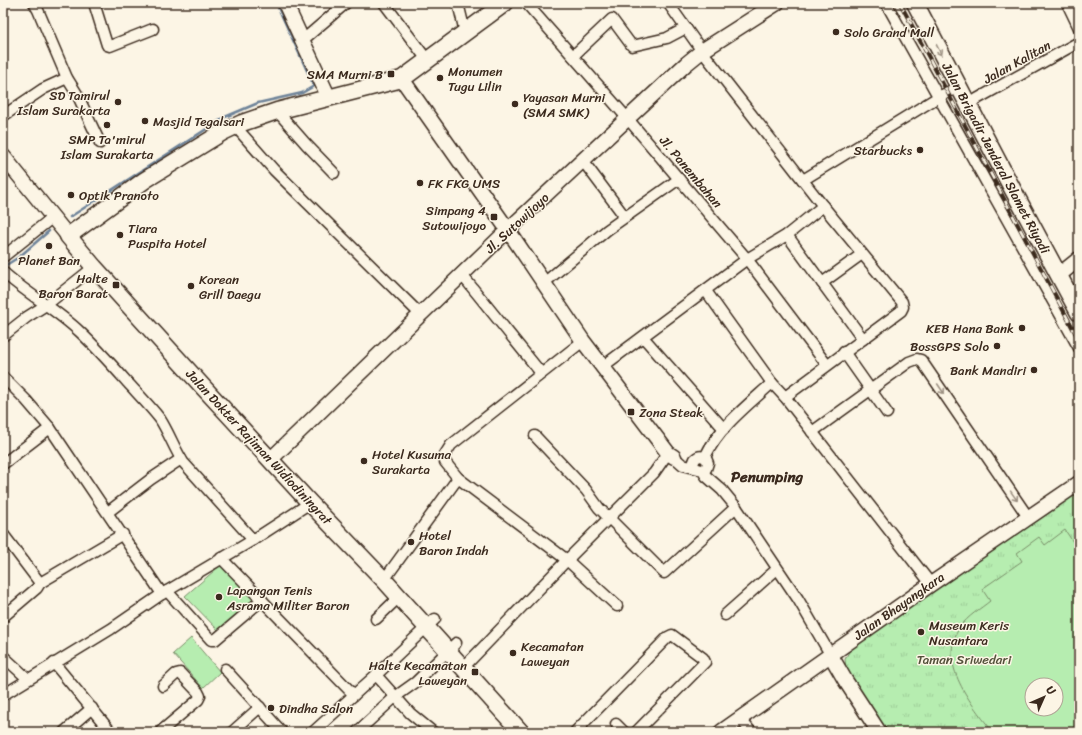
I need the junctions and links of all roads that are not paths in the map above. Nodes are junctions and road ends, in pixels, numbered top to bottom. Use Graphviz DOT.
graph roads {
  1 [pos="34,3"];
  2 [pos="94,3"];
  3 [pos="285,3"];
  4 [pos="346,3"];
  5 [pos="384,3"];
  6 [pos="458,3"];
  7 [pos="505,3"];
  8 [pos="526,3"];
  9 [pos="668,3"];
  10 [pos="777,3"];
  11 [pos="886,3"];
  12 [pos="915,3"];
  13 [pos="1067,3"];
  14 [pos="686,28"];
  15 [pos="1079,28"];
  16 [pos="153,29"];
  17 [pos="466,32"];
  18 [pos="303,40"];
  19 [pos="1079,42"];
  20 [pos="702,51"];
  21 [pos="573,56"];
  22 [pos="428,61"];
  23 [pos="67,78"];
  24 [pos="402,79"];
  25 [pos="958,87"];
  26 [pos="939,97"];
  27 [pos="329,98"];
  28 [pos="968,104"];
  29 [pos="277,111"];
  30 [pos="3,116"];
  31 [pos="628,119"];
  32 [pos="235,126"];
  33 [pos="100,143"];
  34 [pos="3,156"];
  35 [pos="583,161"];
  36 [pos="334,173"];
  37 [pos="679,179"];
  38 [pos="802,180"];
  39 [pos="823,206"];
  40 [pos="53,217"];
  41 [pos="625,217"];
  42 [pos="508,230"];
  43 [pos="787,235"];
  44 [pos="68,236"];
  45 [pos="862,254"];
  46 [pos="3,257"];
  47 [pos="748,259"];
  48 [pos="1079,259"];
  49 [pos="94,267"];
  50 [pos="3,272"];
  51 [pos="462,275"];
  52 [pos="1059,275"];
  53 [pos="544,283"];
  54 [pos="822,283"];
  55 [pos="706,291"];
  56 [pos="46,305"];
  57 [pos="1079,313"];
  58 [pos="421,315"];
  59 [pos="3,336"];
  60 [pos="643,337"];
  61 [pos="862,339"];
  62 [pos="583,341"];
  63 [pos="1079,348"];
  64 [pos="844,352"];
  65 [pos="827,365"];
  66 [pos="602,367"];
  67 [pos="541,373"];
  68 [pos="3,377"];
  69 [pos="772,383"];
  70 [pos="872,390"];
  71 [pos="785,397"];
  72 [pos="887,413"];
  73 [pos="50,428"];
  74 [pos="724,428"];
  75 [pos="812,432"];
  76 [pos="535,436"];
  77 [pos="671,455"];
  78 [pos="181,459"];
  79 [pos="270,460"];
  80 [pos="3,464"];
  81 [pos="700,465"];
  82 [pos="458,478"];
  83 [pos="1079,482"];
  84 [pos="310,503"];
  85 [pos="736,507"];
  86 [pos="108,512"];
  87 [pos="1028,517"];
  88 [pos="610,518"];
  89 [pos="3,534"];
  90 [pos="123,534"];
  91 [pos="254,540"];
  92 [pos="221,558"];
  93 [pos="568,560"];
  94 [pos="777,569"];
  95 [pos="384,580"];
  96 [pos="40,583"];
  97 [pos="931,584"];
  98 [pos="164,592"];
  99 [pos="399,597"];
  100 [pos="262,600"];
  101 [pos="617,606"];
  102 [pos="725,615"];
  103 [pos="3,617"];
  104 [pos="376,619"];
  105 [pos="430,623"];
  106 [pos="452,647"];
  107 [pos="830,654"];
  108 [pos="3,656"];
  109 [pos="54,663"];
  110 [pos="463,668"];
  111 [pos="225,670"];
  112 [pos="376,675"];
  113 [pos="28,679"];
  114 [pos="163,686"];
  115 [pos="3,695"];
  116 [pos="354,695"];
  117 [pos="395,697"];
  118 [pos="260,707"];
  119 [pos="92,708"];
  120 [pos="740,718"];
  121 [pos="616,724"];
  122 [pos="64,732"];
  123 [pos="111,732"];
  124 [pos="160,732"];
  125 [pos="232,732"];
  126 [pos="282,732"];
  127 [pos="313,732"];
  128 [pos="357,732"];
  129 [pos="433,732"];
  130 [pos="521,732"];
  131 [pos="575,732"];
  132 [pos="624,732"];
  133 [pos="636,732"];
  134 [pos="721,732"];
  135 [pos="751,732"];
  136 [pos="879,732"];
  1 -- 23 [label="street"];
  2 -- 16 [label="street"];
  3 -- 18 [label="main road"];
  4 -- 18 [label="street"];
  5 -- 22 [label="street"];
  6 -- 17 [label="street"];
  7 -- 17 [label="main road"];
  8 -- 21 [label="street, Jl. Panembahan"];
  9 -- 14 [label="street"];
  10 -- 20 [label="main road, Jl. Sutowijoyo"];
  11 -- 26 [label="street"];
  12 -- 25 [label="main road, Jalan Brigadir Jenderal Slamet Riyadi, one-way"];
  13 -- 15 [label="street"];
  14 -- 20 [label="street"];
  14 -- 21 [label="street"];
  17 -- 22 [label="main road"];
  18 -- 27 [label="main road"];
  19 -- 28 [label="street, Jalan Kalitan"];
  20 -- 31 [label="main road, Jl. Sutowijoyo"];
  20 -- 38 [label="street"];
  21 -- 31 [label="street, Jl. Panembahan"];
  22 -- 24 [label="main road"];
  23 -- 30 [label="street"];
  23 -- 33 [label="street"];
  24 -- 27 [label="main road"];
  24 -- 42 [label="main road"];
  25 -- 26 [label="street"];
  25 -- 28 [label="main road, Jalan Brigadir Jenderal Slamet Riyadi"];
  26 -- 38 [label="street"];
  26 -- 63 [label="street"];
  27 -- 29 [label="main road"];
  28 -- 52 [label="main road, Jalan Brigadir Jenderal Slamet Riyadi"];
  29 -- 32 [label="main road"];
  29 -- 36 [label="street"];
  31 -- 35 [label="main road, Jl. Sutowijoyo"];
  31 -- 37 [label="street, Jl. Panembahan"];
  32 -- 44 [label="main road"];
  32 -- 58 [label="street"];
  34 -- 40 [label="main road, Jalan Dokter Rajiman Widiodiningrat"];
  35 -- 41 [label="street"];
  35 -- 42 [label="main road, Jl. Sutowijoyo"];
  37 -- 41 [label="street"];
  37 -- 47 [label="street, Jl. Panembahan"];
  38 -- 39 [label="street"];
  39 -- 43 [label="street"];
  39 -- 45 [label="street"];
  40 -- 44 [label="main road, Jalan Dokter Rajiman Widiodiningrat"];
  40 -- 46 [label="street"];
  41 -- 53 [label="street"];
  42 -- 51 [label="main road, Jl. Sutowijoyo"];
  42 -- 53 [label="main road"];
  43 -- 47 [label="street"];
  43 -- 54 [label="street"];
  44 -- 49 [label="main road, Jalan Dokter Rajiman Widiodiningrat"];
  45 -- 54 [label="street"];
  45 -- 61 [label="street"];
  47 -- 55 [label="street"];
  47 -- 65 [label="street, Jl. Panembahan"];
  48 -- 52 [label="main road"];
  49 -- 56 [label="street"];
  49 -- 79 [label="main road, Jalan Dokter Rajiman Widiodiningrat"];
  50 -- 56 [label="street"];
  51 -- 58 [label="main road, Jl. Sutowijoyo"];
  51 -- 67 [label="street"];
  52 -- 57 [label="main road, Jalan Brigadir Jenderal Slamet Riyadi"];
  53 -- 62 [label="main road"];
  54 -- 61 [label="street"];
  55 -- 60 [label="street"];
  55 -- 69 [label="street"];
  56 -- 59 [label="street"];
  56 -- 78 [label="street"];
  58 -- 79 [label="main road, Jl. Sutowijoyo"];
  60 -- 66 [label="street"];
  60 -- 74 [label="street"];
  61 -- 64 [label="street"];
  62 -- 66 [label="main road"];
  62 -- 67 [label="street"];
  64 -- 65 [label="street"];
  64 -- 70 [label="street"];
  65 -- 71 [label="street"];
  66 -- 77 [label="main road"];
  67 -- 82 [label="street"];
  68 -- 73 [label="street"];
  69 -- 71 [label="street"];
  69 -- 74 [label="street"];
  70 -- 72 [label="street"];
  70 -- 75 [label="street"];
  70 -- 87 [label="street, one-way"];
  71 -- 75 [label="street"];
  73 -- 80 [label="street"];
  73 -- 86 [label="street"];
  74 -- 81 [label="street"];
  75 -- 97 [label="street"];
  76 -- 88 [label="street"];
  77 -- 81 [label="street"];
  77 -- 88 [label="street"];
  78 -- 86 [label="street"];
  78 -- 91 [label="street"];
  79 -- 84 [label="main road, Jalan Dokter Rajiman Widiodiningrat"];
  81 -- 85 [label="street"];
  82 -- 93 [label="street"];
  82 -- 95 [label="street"];
  83 -- 87 [label="main road, Jalan Bhayangkara"];
  84 -- 91 [label="street"];
  84 -- 95 [label="main road, Jalan Dokter Rajiman Widiodiningrat"];
  85 -- 88 [label="street"];
  85 -- 94 [label="street"];
  86 -- 90 [label="street"];
  87 -- 97 [label="main road, Jalan Bhayangkara"];
  88 -- 93 [label="street"];
  89 -- 96 [label="street"];
  90 -- 96 [label="street"];
  90 -- 98 [label="street"];
  91 -- 92 [label="street"];
  92 -- 98 [label="street"];
  92 -- 100 [label="street"];
  93 -- 101 [label="street"];
  93 -- 110 [label="street"];
  94 -- 102 [label="street"];
  94 -- 107 [label="street"];
  95 -- 99 [label="main road, Jalan Dokter Rajiman Widiodiningrat"];
  96 -- 103 [label="street"];
  97 -- 107 [label="main road, Jalan Bhayangkara"];
  98 -- 100 [label="street"];
  98 -- 109 [label="street"];
  99 -- 104 [label="street"];
  99 -- 105 [label="main road, Jalan Dokter Rajiman Widiodiningrat"];
  100 -- 116 [label="street"];
  105 -- 106 [label="main road, Jalan Dokter Rajiman Widiodiningrat"];
  105 -- 112 [label="street"];
  106 -- 110 [label="main road, Jalan Dokter Rajiman Widiodiningrat"];
  106 -- 117 [label="street"];
  107 -- 120 [label="main road, Jalan Bhayangkara"];
  107 -- 136 [label="main road"];
  108 -- 113 [label="street"];
  109 -- 113 [label="street"];
  109 -- 119 [label="street"];
  110 -- 130 [label="main road, Jalan Dokter Rajiman Widiodiningrat"];
  111 -- 118 [label="street"];
  112 -- 116 [label="street"];
  112 -- 117 [label="street"];
  113 -- 115 [label="street"];
  114 -- 124 [label="street"];
  116 -- 127 [label="street"];
  117 -- 128 [label="street"];
  117 -- 129 [label="street"];
  118 -- 125 [label="street"];
  118 -- 126 [label="street"];
  119 -- 122 [label="street"];
  119 -- 123 [label="street"];
  120 -- 134 [label="main road, Jalan Bhayangkara"];
  120 -- 135 [label="street"];
  121 -- 132 [label="street"];
  131 -- 133 [label="street"];
}
